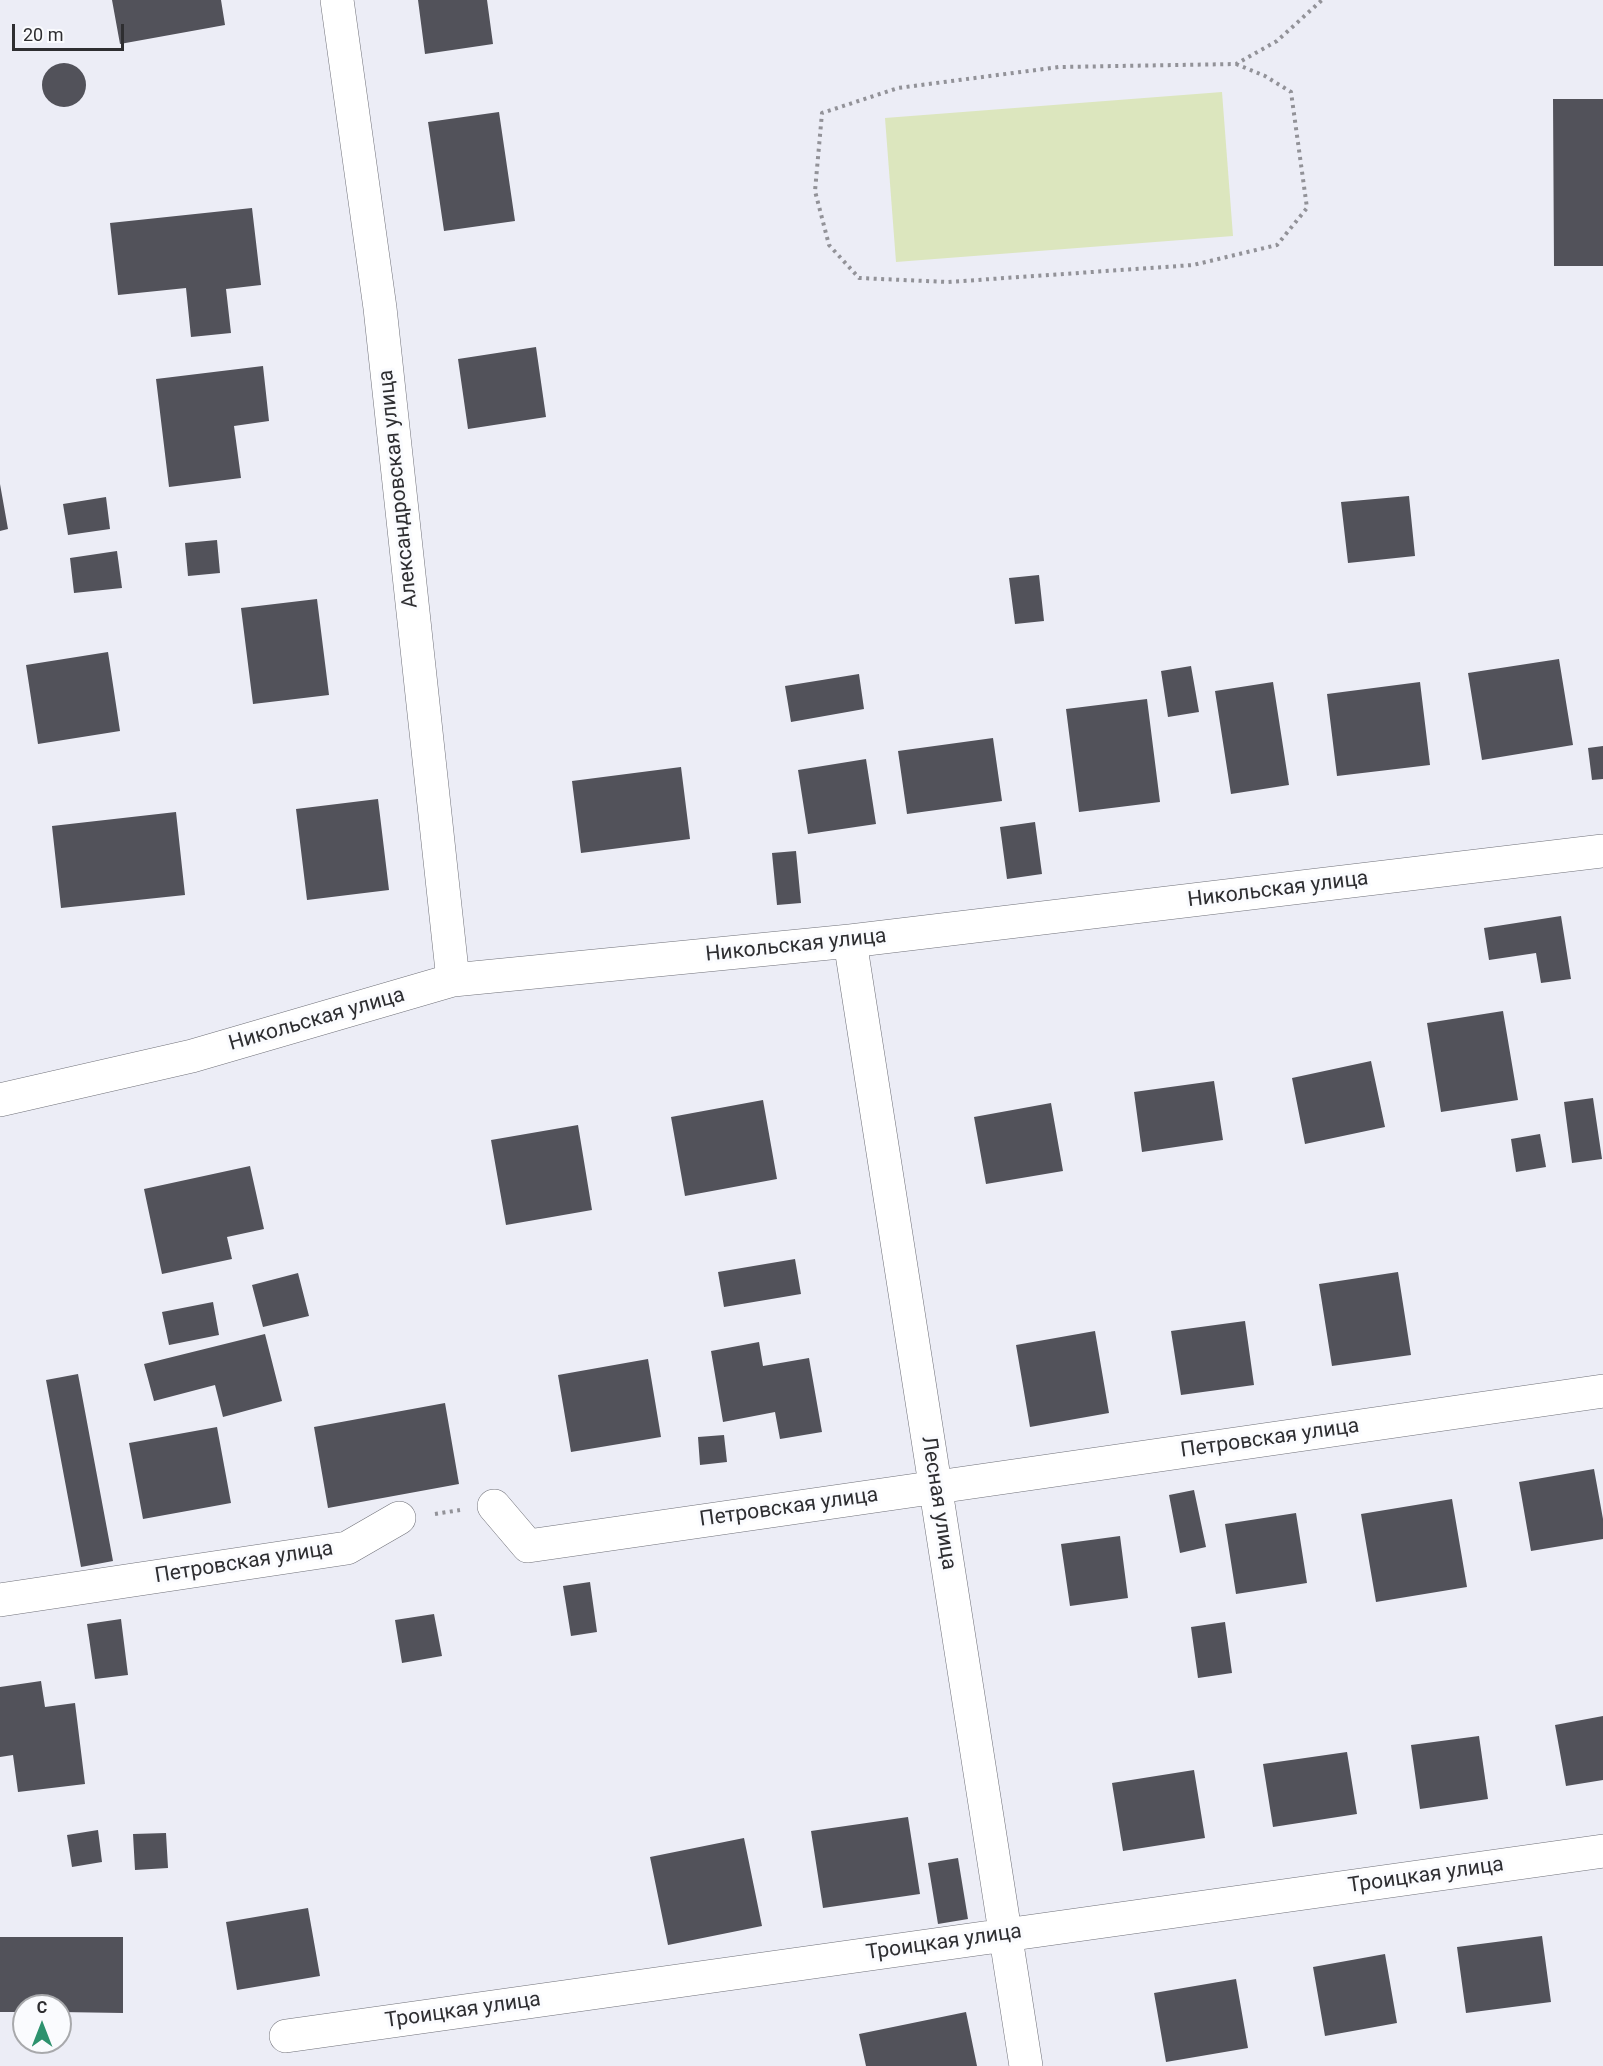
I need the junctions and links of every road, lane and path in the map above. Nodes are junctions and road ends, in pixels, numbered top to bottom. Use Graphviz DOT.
graph roads {
  1 [pos="337,0"];
  2 [pos="1322,0"];
  3 [pos="1236,64"];
  4 [pos="1603,851"];
  5 [pos="850,941"];
  6 [pos="453,980"];
  7 [pos="0,1100"];
  8 [pos="1603,1391"];
  9 [pos="936,1487"];
  10 [pos="494,1506"];
  11 [pos="399,1518"];
  12 [pos="0,1600"];
  13 [pos="1603,1851"];
  14 [pos="1007,1934"];
  15 [pos="286,2036"];
  16 [pos="1026,2066"];
  1 -- 6 [label="street, Александровская улица"];
  2 -- 3 [label="path"];
  3 -- 3 [label="path"];
  4 -- 5 [label="street, Никольская улица"];
  5 -- 6 [label="street, Никольская улица"];
  5 -- 9 [label="street, Лесная улица"];
  6 -- 7 [label="street, Никольская улица"];
  8 -- 9 [label="street, Петровская улица"];
  9 -- 10 [label="street, Петровская улица"];
  9 -- 14 [label="street, Лесная улица"];
  10 -- 11 [label="path"];
  11 -- 12 [label="street, Петровская улица"];
  13 -- 14 [label="street, Троицкая улица"];
  14 -- 15 [label="street, Троицкая улица"];
  14 -- 16 [label="street, Лесная улица"];
}
